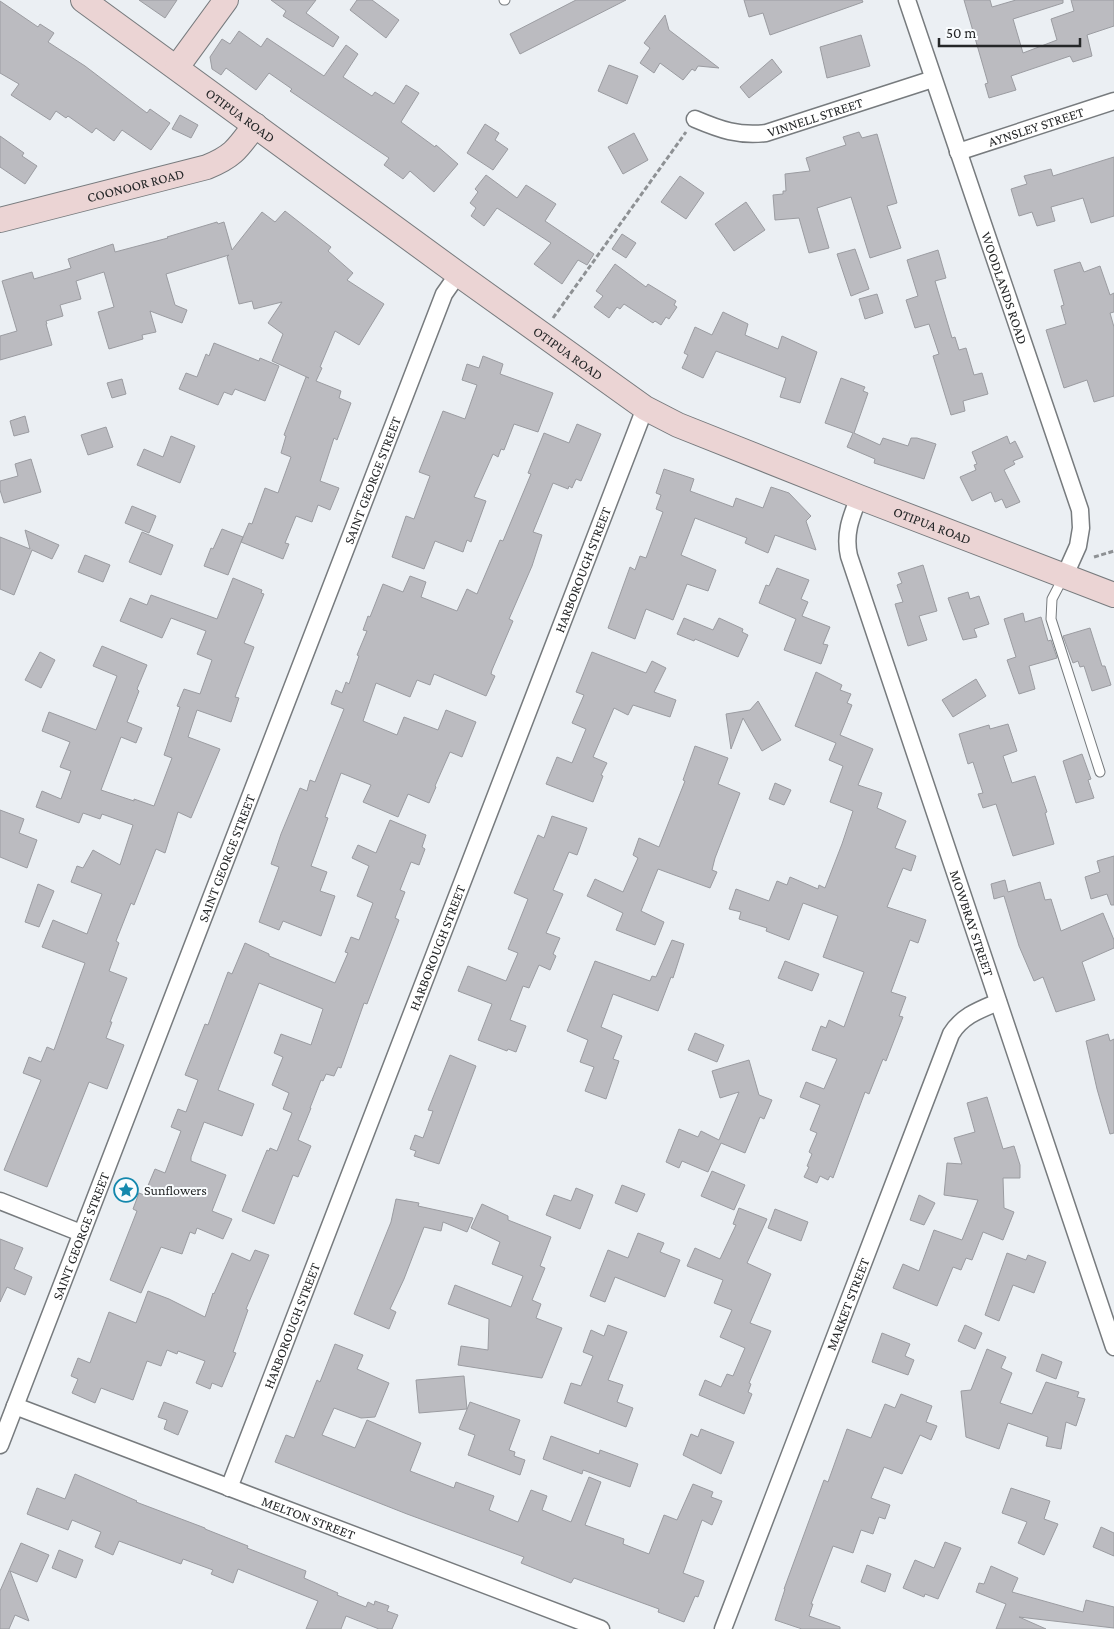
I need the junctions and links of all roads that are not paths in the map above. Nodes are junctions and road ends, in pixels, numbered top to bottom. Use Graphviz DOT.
graph roads {
  1 [pos="83,0"];
  2 [pos="226,0"];
  3 [pos="907,0"];
  4 [pos="177,67"];
  5 [pos="933,79"];
  6 [pos="1114,100"];
  7 [pos="695,119"];
  8 [pos="255,125"];
  9 [pos="958,152"];
  10 [pos="0,220"];
  11 [pos="458,274"];
  12 [pos="646,408"];
  13 [pos="859,497"];
  14 [pos="1065,575"];
  15 [pos="1114,595"];
  16 [pos="1100,772"];
  17 [pos="998,1002"];
  18 [pos="0,1201"];
  19 [pos="81,1232"];
  20 [pos="1114,1347"];
  21 [pos="15,1406"];
  22 [pos="0,1445"];
  23 [pos="229,1488"];
  24 [pos="601,1629"];
  25 [pos="723,1629"];
  1 -- 4 [label="street, OTIPUA ROAD"];
  2 -- 4 [label="street"];
  3 -- 5 [label="street, WOODLANDS ROAD"];
  4 -- 8 [label="street, OTIPUA ROAD"];
  5 -- 7 [label="street, VINNELL STREET"];
  5 -- 9 [label="street, WOODLANDS ROAD"];
  6 -- 9 [label="street, AYNSLEY STREET"];
  8 -- 10 [label="street, COONOOR ROAD"];
  8 -- 11 [label="street, OTIPUA ROAD"];
  9 -- 14 [label="street, WOODLANDS ROAD"];
  11 -- 12 [label="street, OTIPUA ROAD"];
  11 -- 19 [label="street, SAINT GEORGE STREET"];
  12 -- 13 [label="street, OTIPUA ROAD"];
  12 -- 23 [label="street, HARBOROUGH STREET"];
  13 -- 14 [label="street, OTIPUA ROAD"];
  13 -- 17 [label="street, MOWBRAY STREET"];
  14 -- 15 [label="street, OTIPUA ROAD"];
  14 -- 16 [label="lane"];
  17 -- 20 [label="street, MOWBRAY STREET"];
  17 -- 25 [label="street, MARKET STREET"];
  18 -- 19 [label="street"];
  19 -- 21 [label="street, SAINT GEORGE STREET"];
  21 -- 22 [label="street, SAINT GEORGE STREET"];
  21 -- 23 [label="street, MELTON STREET"];
  23 -- 24 [label="street, MELTON STREET"];
}
